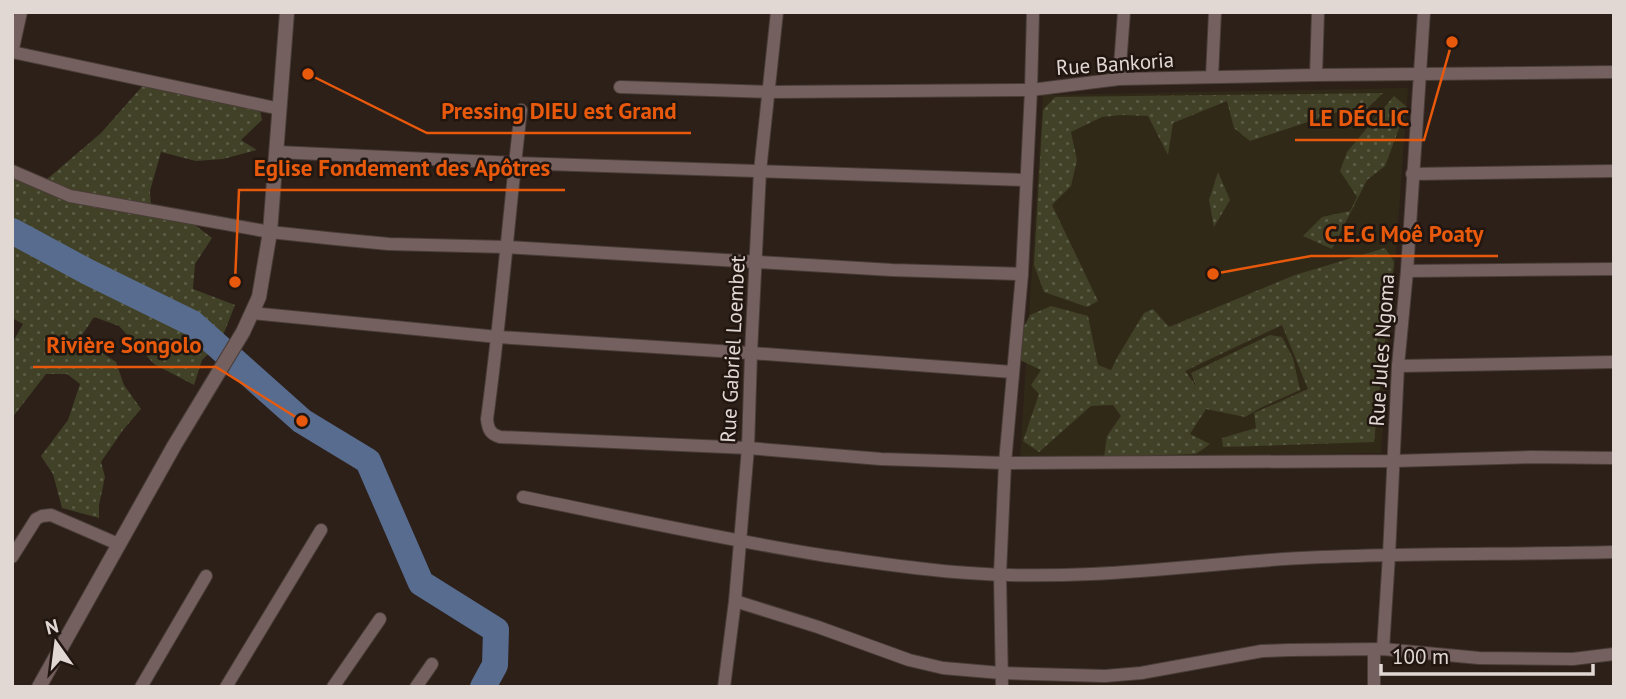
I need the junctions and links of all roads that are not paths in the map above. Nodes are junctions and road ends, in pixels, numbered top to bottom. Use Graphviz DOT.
graph roads {
  1 [pos="21,12"];
  2 [pos="287,12"];
  3 [pos="777,12"];
  4 [pos="1033,12"];
  5 [pos="1124,12"];
  6 [pos="1215,12"];
  7 [pos="1318,12"];
  8 [pos="1424,12"];
  9 [pos="12,52"];
  10 [pos="1614,72"];
  11 [pos="1316,75"];
  12 [pos="1420,75"];
  13 [pos="1212,77"];
  14 [pos="1119,79"];
  15 [pos="620,87"];
  16 [pos="1031,90"];
  17 [pos="768,92"];
  18 [pos="279,109"];
  19 [pos="521,110"];
  20 [pos="276,152"];
  21 [pos="515,163"];
  22 [pos="760,171"];
  23 [pos="12,172"];
  24 [pos="1614,172"];
  25 [pos="1412,174"];
  26 [pos="1026,180"];
  27 [pos="270,232"];
  28 [pos="506,247"];
  29 [pos="756,262"];
  30 [pos="1614,269"];
  31 [pos="1407,271"];
  32 [pos="1022,274"];
  33 [pos="252,313"];
  34 [pos="498,337"];
  35 [pos="751,352"];
  36 [pos="1614,362"];
  37 [pos="1398,366"];
  38 [pos="1013,372"];
  39 [pos="748,448"];
  40 [pos="1614,458"];
  41 [pos="1393,461"];
  42 [pos="1005,463"];
  43 [pos="523,497"];
  44 [pos="321,530"];
  45 [pos="740,542"];
  46 [pos="118,544"];
  47 [pos="1614,552"];
  48 [pos="1390,555"];
  49 [pos="12,557"];
  50 [pos="1000,574"];
  51 [pos="206,576"];
  52 [pos="735,601"];
  53 [pos="380,619"];
  54 [pos="1378,650"];
  55 [pos="1614,654"];
  56 [pos="432,664"];
  57 [pos="1001,673"];
  58 [pos="39,687"];
  59 [pos="141,687"];
  60 [pos="226,687"];
  61 [pos="333,687"];
  62 [pos="416,687"];
  63 [pos="724,687"];
  64 [pos="1002,687"];
  65 [pos="1374,687"];
  1 -- 9 [label="street"];
  2 -- 18 [label="street"];
  3 -- 17 [label="street, Rue Gabriel Loembet"];
  4 -- 16 [label="street"];
  5 -- 14 [label="street"];
  6 -- 13 [label="street"];
  7 -- 11 [label="street"];
  8 -- 12 [label="street, Rue Jules Ngoma"];
  9 -- 18 [label="street"];
  10 -- 12 [label="street, Rue Bankoria"];
  11 -- 12 [label="street, Rue Bankoria"];
  11 -- 13 [label="street, Rue Bankoria"];
  12 -- 25 [label="street, Rue Jules Ngoma"];
  13 -- 14 [label="street, Rue Bankoria"];
  14 -- 16 [label="street, Rue Bankoria"];
  15 -- 17 [label="street, Rue Bankoria"];
  16 -- 17 [label="street, Rue Bankoria"];
  16 -- 26 [label="street"];
  17 -- 22 [label="street, Rue Gabriel Loembet"];
  18 -- 20 [label="street"];
  19 -- 21 [label="street"];
  20 -- 21 [label="street"];
  20 -- 27 [label="street"];
  21 -- 22 [label="street"];
  21 -- 28 [label="street"];
  22 -- 26 [label="street"];
  22 -- 29 [label="street, Rue Gabriel Loembet"];
  23 -- 27 [label="street"];
  24 -- 25 [label="street"];
  25 -- 31 [label="street, Rue Jules Ngoma"];
  26 -- 32 [label="street"];
  27 -- 28 [label="street"];
  27 -- 33 [label="street"];
  28 -- 29 [label="street"];
  28 -- 34 [label="street"];
  29 -- 32 [label="street"];
  29 -- 35 [label="street, Rue Gabriel Loembet"];
  30 -- 31 [label="street"];
  31 -- 37 [label="street, Rue Jules Ngoma"];
  32 -- 38 [label="street"];
  33 -- 34 [label="street"];
  33 -- 46 [label="street"];
  34 -- 35 [label="street"];
  34 -- 39 [label="street"];
  35 -- 38 [label="street"];
  35 -- 39 [label="street, Rue Gabriel Loembet"];
  36 -- 37 [label="street"];
  37 -- 41 [label="street, Rue Jules Ngoma"];
  38 -- 42 [label="street"];
  39 -- 42 [label="street"];
  39 -- 45 [label="street, Rue Gabriel Loembet"];
  40 -- 41 [label="street"];
  41 -- 42 [label="street"];
  41 -- 48 [label="street, Rue Jules Ngoma"];
  42 -- 50 [label="street"];
  43 -- 45 [label="street"];
  44 -- 60 [label="street"];
  45 -- 50 [label="street"];
  45 -- 52 [label="street, Rue Gabriel Loembet"];
  46 -- 49 [label="street"];
  46 -- 58 [label="street"];
  47 -- 48 [label="street"];
  48 -- 50 [label="street"];
  48 -- 54 [label="street, Rue Jules Ngoma"];
  50 -- 57 [label="street"];
  51 -- 59 [label="street"];
  52 -- 57 [label="street"];
  52 -- 63 [label="street, Rue Gabriel Loembet"];
  53 -- 61 [label="street"];
  54 -- 55 [label="street"];
  54 -- 57 [label="street"];
  54 -- 65 [label="street, Rue Jules Ngoma"];
  56 -- 62 [label="street"];
  57 -- 64 [label="street"];
}
